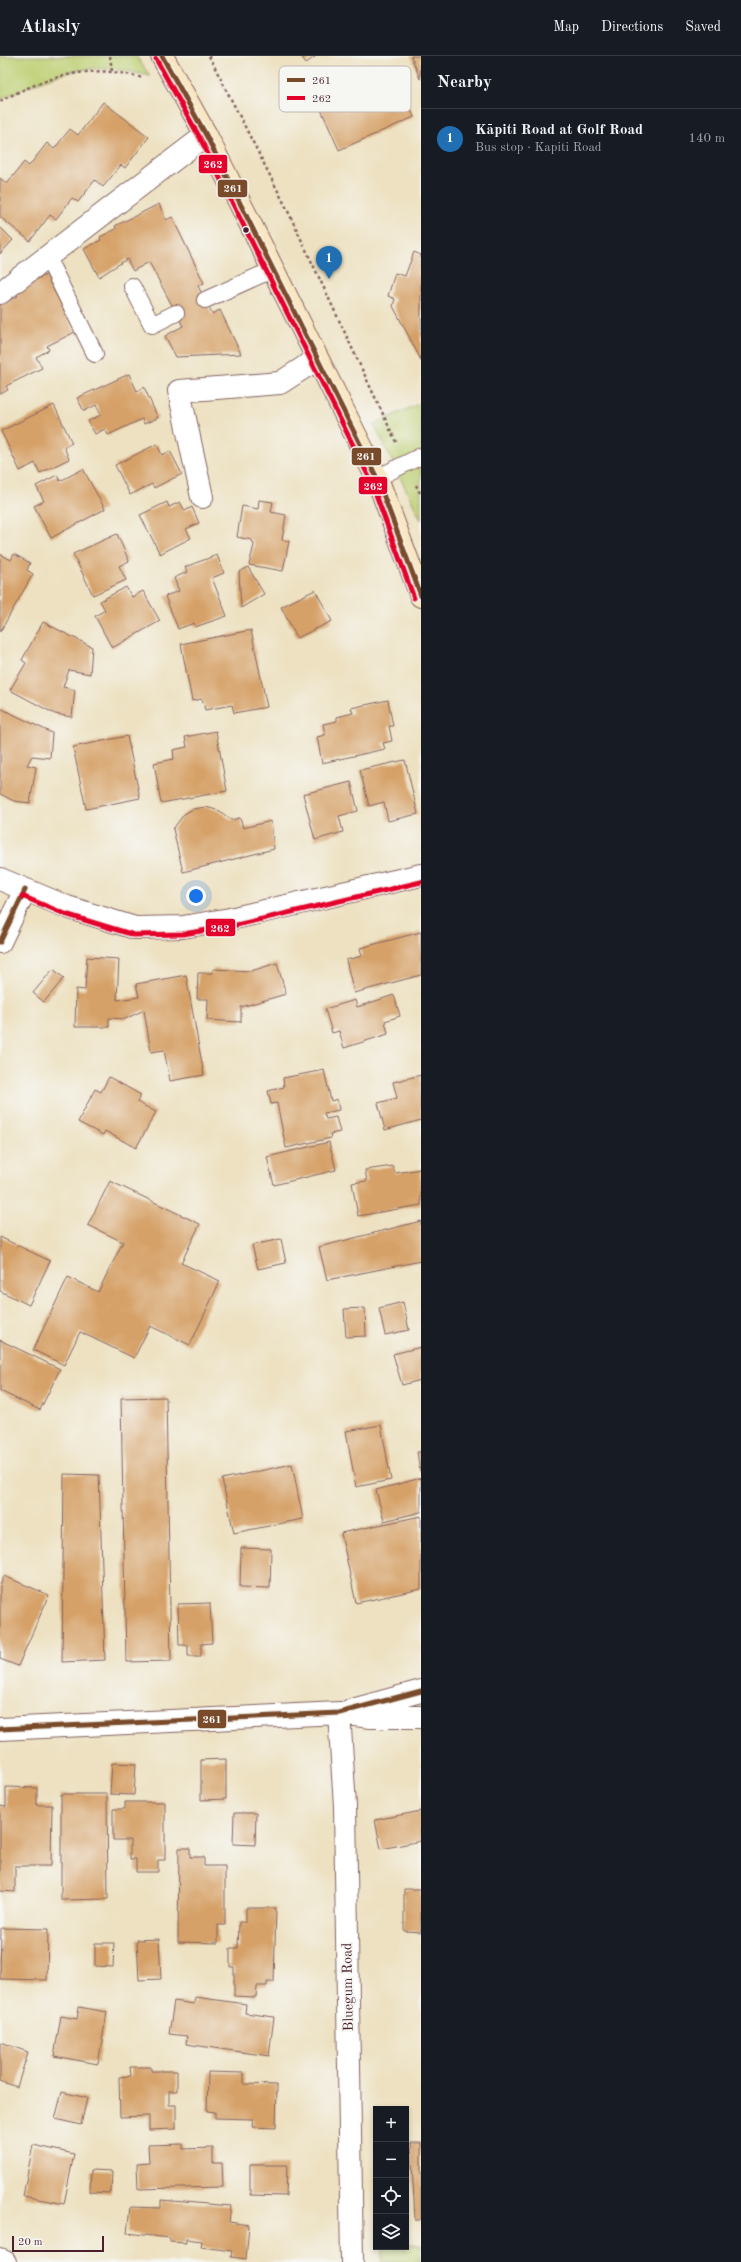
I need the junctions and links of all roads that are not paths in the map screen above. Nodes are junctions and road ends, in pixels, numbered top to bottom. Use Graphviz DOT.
graph roads {
  1 [pos="162,56"];
  2 [pos="206,135"];
  3 [pos="47,257"];
  4 [pos="274,269"];
  5 [pos="132,286"];
  6 [pos="0,293"];
  7 [pos="205,300"];
  8 [pos="176,313"];
  9 [pos="94,354"];
  10 [pos="317,359"];
  11 [pos="421,456"];
  12 [pos="377,478"];
  13 [pos="202,497"];
  14 [pos="421,596"];
  15 [pos="421,875"];
  16 [pos="0,879"];
  17 [pos="25,890"];
  18 [pos="0,942"];
  19 [pos="421,1691"];
  20 [pos="339,1713"];
  21 [pos="421,1717"];
  22 [pos="0,1729"];
  23 [pos="0,2260"];
  24 [pos="5,2262"];
  25 [pos="352,2262"];
  1 -- 2 [label="main road"];
  2 -- 3 [label="street"];
  2 -- 4 [label="main road"];
  3 -- 6 [label="street"];
  3 -- 9 [label="lane"];
  4 -- 7 [label="lane"];
  4 -- 10 [label="main road"];
  5 -- 8 [label="lane"];
  10 -- 12 [label="main road"];
  10 -- 13 [label="street"];
  11 -- 12 [label="lane"];
  12 -- 14 [label="main road"];
  15 -- 17 [label="street"];
  16 -- 17 [label="street"];
  17 -- 18 [label="street"];
  19 -- 20 [label="street"];
  20 -- 21 [label="street"];
  20 -- 22 [label="street"];
  20 -- 25 [label="street, Bluegum Road"];
  23 -- 24 [label="street"];
}
